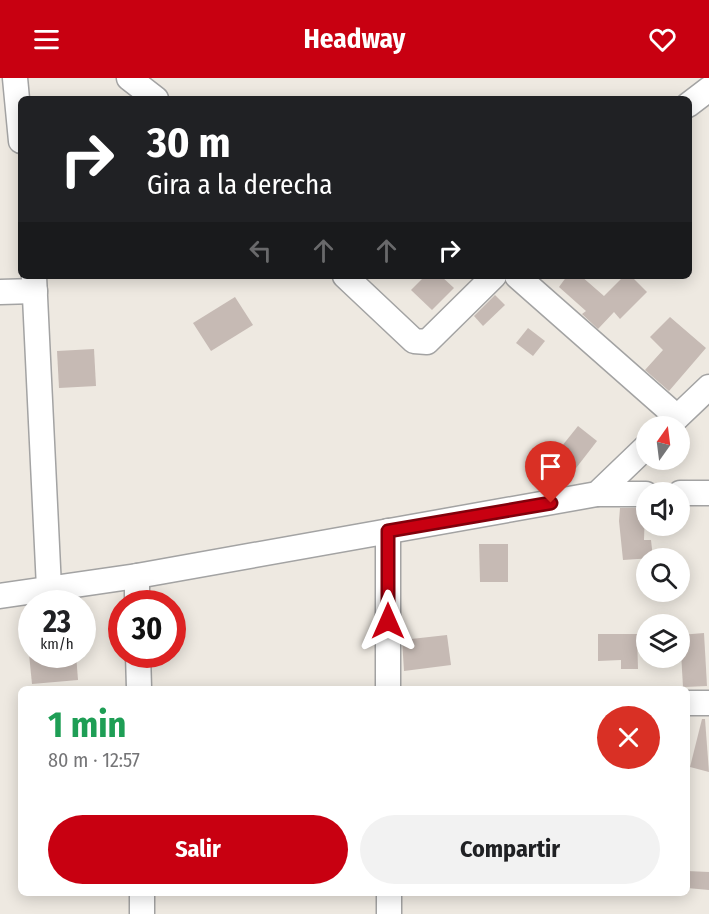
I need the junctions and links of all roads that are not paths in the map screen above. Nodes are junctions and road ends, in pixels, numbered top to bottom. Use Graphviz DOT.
graph roads {
  1 [pos="15,78"];
  2 [pos="129,78"];
  3 [pos="709,89"];
  4 [pos="152,96"];
  5 [pos="692,102"];
  6 [pos="18,110"];
  7 [pos="348,279"];
  8 [pos="491,279"];
  9 [pos="520,279"];
  10 [pos="34,284"];
  11 [pos="0,292"];
  12 [pos="709,387"];
  13 [pos="667,416"];
  14 [pos="679,416"];
  15 [pos="636,457"];
  16 [pos="690,493"];
  17 [pos="709,493"];
  18 [pos="597,494"];
  19 [pos="636,494"];
  20 [pos="388,531"];
  21 [pos="137,576"];
  22 [pos="49,588"];
  23 [pos="137,590"];
  24 [pos="0,596"];
  25 [pos="138,668"];
  26 [pos="139,686"];
  27 [pos="388,686"];
  28 [pos="690,703"];
  29 [pos="709,703"];
  30 [pos="142,896"];
  31 [pos="389,896"];
  32 [pos="142,914"];
  33 [pos="389,914"];
  1 -- 6 [label="street"];
  2 -- 4 [label="street"];
  3 -- 5 [label="street"];
  7 -- 8 [label="street"];
  9 -- 13 [label="street"];
  10 -- 11 [label="street"];
  10 -- 22 [label="street"];
  12 -- 14 [label="street"];
  15 -- 18 [label="street"];
  16 -- 17 [label="street"];
  18 -- 19 [label="street"];
  18 -- 20 [label="street"];
  20 -- 21 [label="street"];
  20 -- 27 [label="street"];
  21 -- 22 [label="street"];
  21 -- 23 [label="street"];
  22 -- 24 [label="street"];
  25 -- 26 [label="street"];
  28 -- 29 [label="street"];
  30 -- 32 [label="street"];
  31 -- 33 [label="street"];
}
